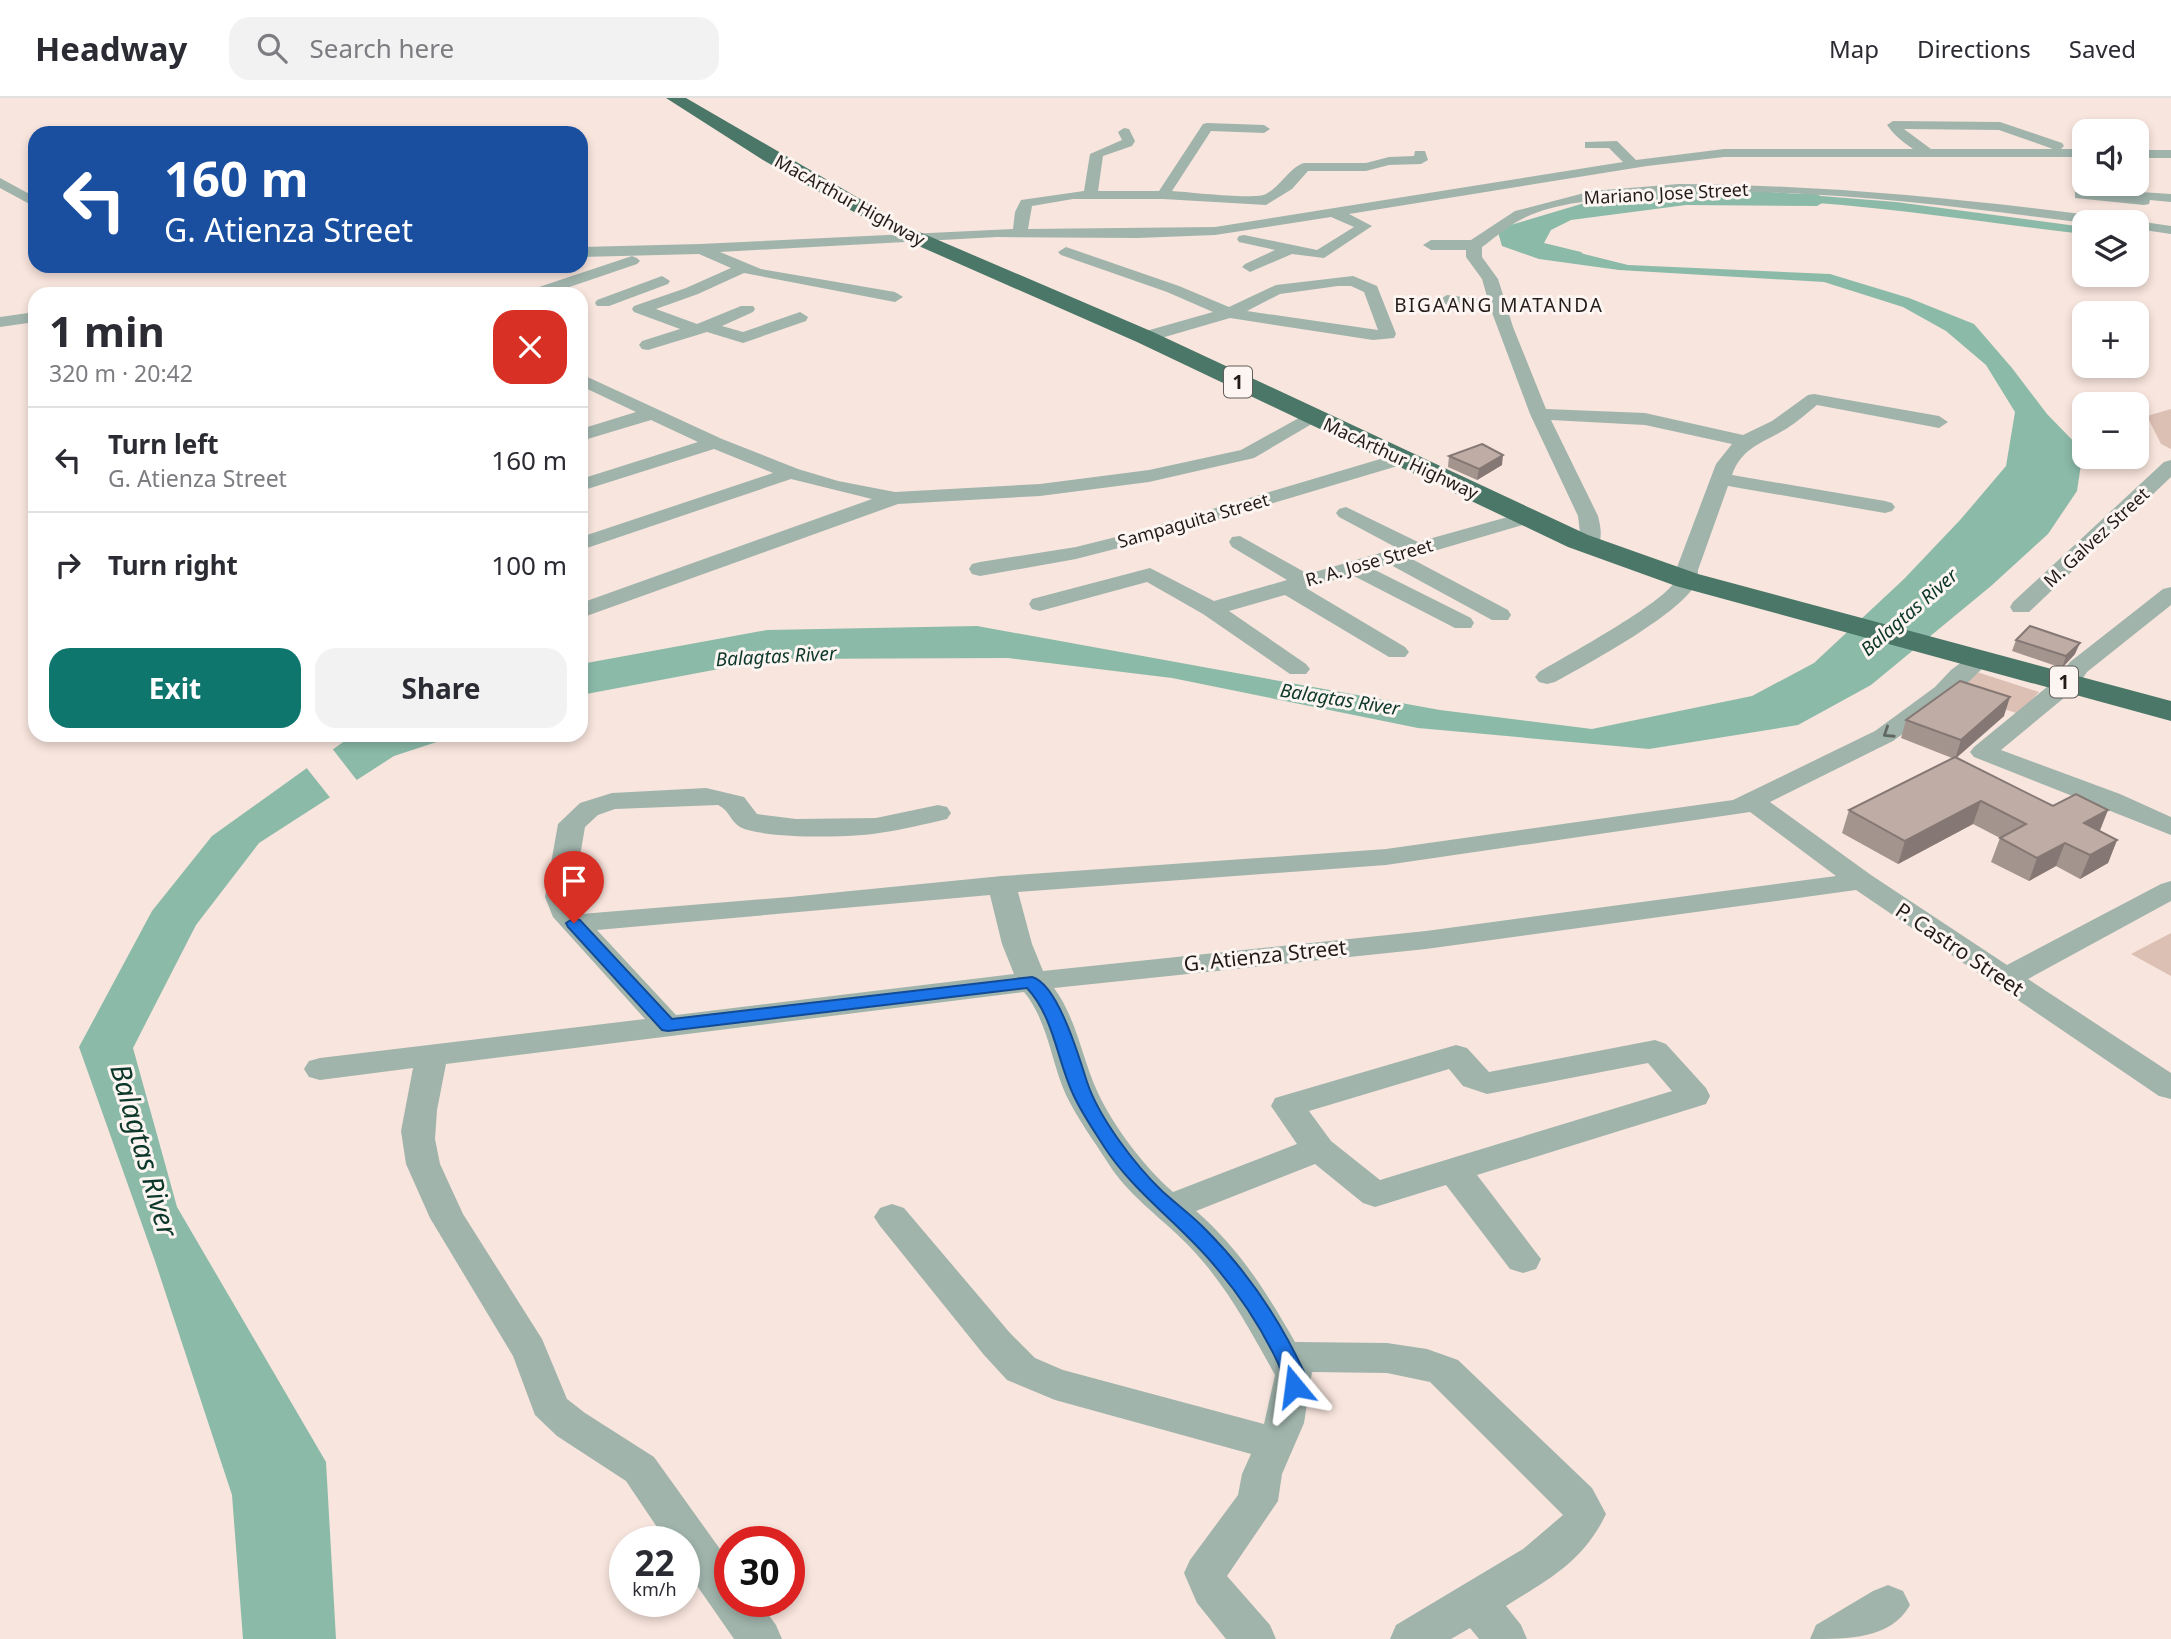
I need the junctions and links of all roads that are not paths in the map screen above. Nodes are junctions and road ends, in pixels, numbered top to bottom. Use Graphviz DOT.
graph roads {
  1 [pos="674,98"];
  2 [pos="1264,129"];
  3 [pos="1124,132"];
  4 [pos="1590,145"];
  5 [pos="2072,151"];
  6 [pos="1927,152"];
  7 [pos="2072,153"];
  8 [pos="1420,154"];
  9 [pos="2149,154"];
  10 [pos="2171,154"];
  11 [pos="1686,157"];
  12 [pos="1633,164"];
  13 [pos="1695,170"];
  14 [pos="0,182"];
  15 [pos="1643,182"];
  16 [pos="1488,187"];
  17 [pos="1705,188"];
  18 [pos="1091,194"];
  19 [pos="1163,195"];
  20 [pos="2102,196"];
  21 [pos="2145,198"];
  22 [pos="2171,198"];
  23 [pos="28,199"];
  24 [pos="1266,201"];
  25 [pos="1251,210"];
  26 [pos="2143,210"];
  27 [pos="1332,213"];
  28 [pos="1521,215"];
  29 [pos="2072,217"];
  30 [pos="1354,221"];
  31 [pos="2149,227"];
  32 [pos="2171,230"];
  33 [pos="1215,231"];
  34 [pos="1020,233"];
  35 [pos="610,236"];
  36 [pos="918,239"];
  37 [pos="1244,239"];
  38 [pos="1431,245"];
  39 [pos="1474,245"];
  40 [pos="588,247"];
  41 [pos="700,249"];
  42 [pos="1287,250"];
  43 [pos="588,251"];
  44 [pos="1066,252"];
  45 [pos="632,261"];
  46 [pos="1250,267"];
  47 [pos="743,268"];
  48 [pos="570,273"];
  49 [pos="585,277"];
  50 [pos="554,287"];
  51 [pos="1276,290"];
  52 [pos="691,291"];
  53 [pos="895,297"];
  54 [pos="1447,300"];
  55 [pos="603,303"];
  56 [pos="1378,304"];
  57 [pos="1500,306"];
  58 [pos="747,309"];
  59 [pos="1229,313"];
  60 [pos="800,317"];
  61 [pos="28,318"];
  62 [pos="0,322"];
  63 [pos="701,328"];
  64 [pos="1145,337"];
  65 [pos="648,345"];
  66 [pos="588,382"];
  67 [pos="653,413"];
  68 [pos="1539,414"];
  69 [pos="1313,418"];
  70 [pos="1940,422"];
  71 [pos="588,433"];
  72 [pos="1745,441"];
  73 [pos="715,443"];
  74 [pos="1404,458"];
  75 [pos="2171,466"];
  76 [pos="791,473"];
  77 [pos="1723,479"];
  78 [pos="588,483"];
  79 [pos="895,498"];
  80 [pos="1885,507"];
  81 [pos="1346,513"];
  82 [pos="1529,517"];
  83 [pos="588,542"];
  84 [pos="1240,542"];
  85 [pos="1588,545"];
  86 [pos="1415,549"];
  87 [pos="1389,556"];
  88 [pos="1353,567"];
  89 [pos="980,569"];
  90 [pos="1687,580"];
  91 [pos="1296,584"];
  92 [pos="2171,594"];
  93 [pos="1040,604"];
  94 [pos="2021,607"];
  95 [pos="588,608"];
  96 [pos="1211,609"];
  97 [pos="1500,615"];
  98 [pos="1462,623"];
  99 [pos="1397,652"];
  100 [pos="1968,657"];
  101 [pos="1298,669"];
  102 [pos="1547,677"];
  103 [pos="2067,683"];
  104 [pos="2171,711"];
  105 [pos="1754,803"];
  106 [pos="938,813"];
  107 [pos="2171,827"];
  108 [pos="1861,881"];
  109 [pos="1002,885"];
  110 [pos="2171,890"];
  111 [pos="574,923"];
  112 [pos="2004,979"];
  113 [pos="1032,982"];
  114 [pos="668,1026"];
  115 [pos="432,1055"];
  116 [pos="320,1069"];
  117 [pos="2171,1088"];
  118 [pos="1319,1149"];
  119 [pos="1453,1169"];
  120 [pos="1170,1207"];
  121 [pos="892,1217"];
  122 [pos="1523,1259"];
  123 [pos="1286,1357"];
  124 [pos="1275,1444"];
  125 [pos="714,1575"];
  126 [pos="1476,1601"];
  127 [pos="1888,1605"];
  128 [pos="744,1617"];
  129 [pos="760,1639"];
  130 [pos="1254,1639"];
  131 [pos="1412,1639"];
  132 [pos="1504,1639"];
  133 [pos="1832,1639"];
  1 -- 36 [label="highway, MacArthur Highway / 1"];
  2 -- 19 [label="street"];
  3 -- 18 [label="street"];
  4 -- 12 [label="street"];
  5 -- 6 [label="street"];
  6 -- 7 [label="street"];
  6 -- 11 [label="street"];
  8 -- 24 [label="street"];
  9 -- 10 [label="street"];
  11 -- 12 [label="street"];
  11 -- 13 [label="street"];
  12 -- 16 [label="street"];
  13 -- 15 [label="street"];
  13 -- 17 [label="street"];
  14 -- 23 [label="street"];
  16 -- 27 [label="street"];
  16 -- 28 [label="street"];
  17 -- 28 [label="street, Mariano Jose Street"];
  17 -- 29 [label="street, Mariano Jose Street"];
  18 -- 19 [label="street"];
  18 -- 34 [label="street"];
  19 -- 24 [label="street"];
  20 -- 21 [label="street"];
  21 -- 22 [label="street"];
  21 -- 26 [label="street"];
  24 -- 25 [label="street"];
  27 -- 30 [label="street"];
  27 -- 33 [label="street"];
  28 -- 39 [label="street, Mariano Jose Street"];
  30 -- 37 [label="street"];
  30 -- 42 [label="street"];
  31 -- 32 [label="street"];
  33 -- 34 [label="street"];
  33 -- 37 [label="street"];
  34 -- 36 [label="street"];
  35 -- 40 [label="street"];
  36 -- 41 [label="street"];
  36 -- 64 [label="highway, MacArthur Highway / 1"];
  37 -- 42 [label="street"];
  38 -- 39 [label="street"];
  39 -- 57 [label="street"];
  41 -- 43 [label="street"];
  41 -- 47 [label="street"];
  42 -- 46 [label="street"];
  44 -- 59 [label="street"];
  45 -- 49 [label="street"];
  47 -- 52 [label="street"];
  47 -- 53 [label="street"];
  48 -- 49 [label="street"];
  49 -- 50 [label="street"];
  51 -- 56 [label="street"];
  51 -- 56 [label="street"];
  51 -- 59 [label="street"];
  52 -- 55 [label="street"];
  52 -- 63 [label="street"];
  54 -- 57 [label="street"];
  56 -- 59 [label="street"];
  57 -- 68 [label="street"];
  58 -- 63 [label="street"];
  59 -- 64 [label="street"];
  60 -- 63 [label="street"];
  61 -- 62 [label="street"];
  63 -- 65 [label="street"];
  64 -- 69 [label="highway, MacArthur Highway / 1"];
  66 -- 67 [label="street"];
  67 -- 71 [label="street"];
  67 -- 73 [label="street"];
  68 -- 72 [label="street"];
  68 -- 85 [label="street"];
  69 -- 74 [label="highway, MacArthur Highway / 1"];
  69 -- 79 [label="street"];
  70 -- 72 [label="street"];
  72 -- 77 [label="street"];
  73 -- 76 [label="street"];
  73 -- 78 [label="street"];
  74 -- 82 [label="highway, MacArthur Highway / 1"];
  74 -- 89 [label="street, Sampaguita Street"];
  75 -- 94 [label="street, M. Galvez Street"];
  76 -- 79 [label="street"];
  76 -- 83 [label="street"];
  77 -- 80 [label="street"];
  77 -- 90 [label="street"];
  79 -- 95 [label="street"];
  81 -- 86 [label="street"];
  82 -- 85 [label="highway, MacArthur Highway / 1"];
  82 -- 86 [label="street, R. A. Jose Street"];
  84 -- 91 [label="street"];
  85 -- 90 [label="highway, MacArthur Highway / 1"];
  86 -- 87 [label="street, R. A. Jose Street"];
  87 -- 88 [label="street, R. A. Jose Street"];
  87 -- 97 [label="street"];
  88 -- 91 [label="street, R. A. Jose Street"];
  88 -- 98 [label="street"];
  90 -- 100 [label="highway, MacArthur Highway / 1"];
  90 -- 102 [label="street"];
  91 -- 96 [label="street, R. A. Jose Street"];
  91 -- 99 [label="street"];
  92 -- 103 [label="street"];
  93 -- 96 [label="street"];
  96 -- 101 [label="street"];
  100 -- 103 [label="highway, MacArthur Highway / 1"];
  100 -- 105 [label="street, one-way"];
  103 -- 104 [label="highway, MacArthur Highway / 1"];
  103 -- 107 [label="street"];
  105 -- 108 [label="street, P. Castro Street"];
  105 -- 109 [label="street"];
  106 -- 111 [label="street"];
  108 -- 112 [label="street, P. Castro Street"];
  108 -- 113 [label="street, G. Atienza Street"];
  109 -- 111 [label="street"];
  109 -- 113 [label="street"];
  110 -- 112 [label="street"];
  111 -- 114 [label="street"];
  112 -- 117 [label="street, P. Castro Street"];
  113 -- 114 [label="street, G. Atienza Street"];
  113 -- 120 [label="street"];
  114 -- 115 [label="street, G. Atienza Street"];
  115 -- 116 [label="street, G. Atienza Street"];
  115 -- 125 [label="street"];
  118 -- 119 [label="street"];
  118 -- 119 [label="street"];
  118 -- 120 [label="street"];
  119 -- 122 [label="street"];
  120 -- 123 [label="street"];
  121 -- 124 [label="street"];
  123 -- 124 [label="street"];
  123 -- 126 [label="street"];
  124 -- 130 [label="street"];
  126 -- 131 [label="street"];
  126 -- 132 [label="street"];
  127 -- 133 [label="street"];
  128 -- 129 [label="street"];
}
